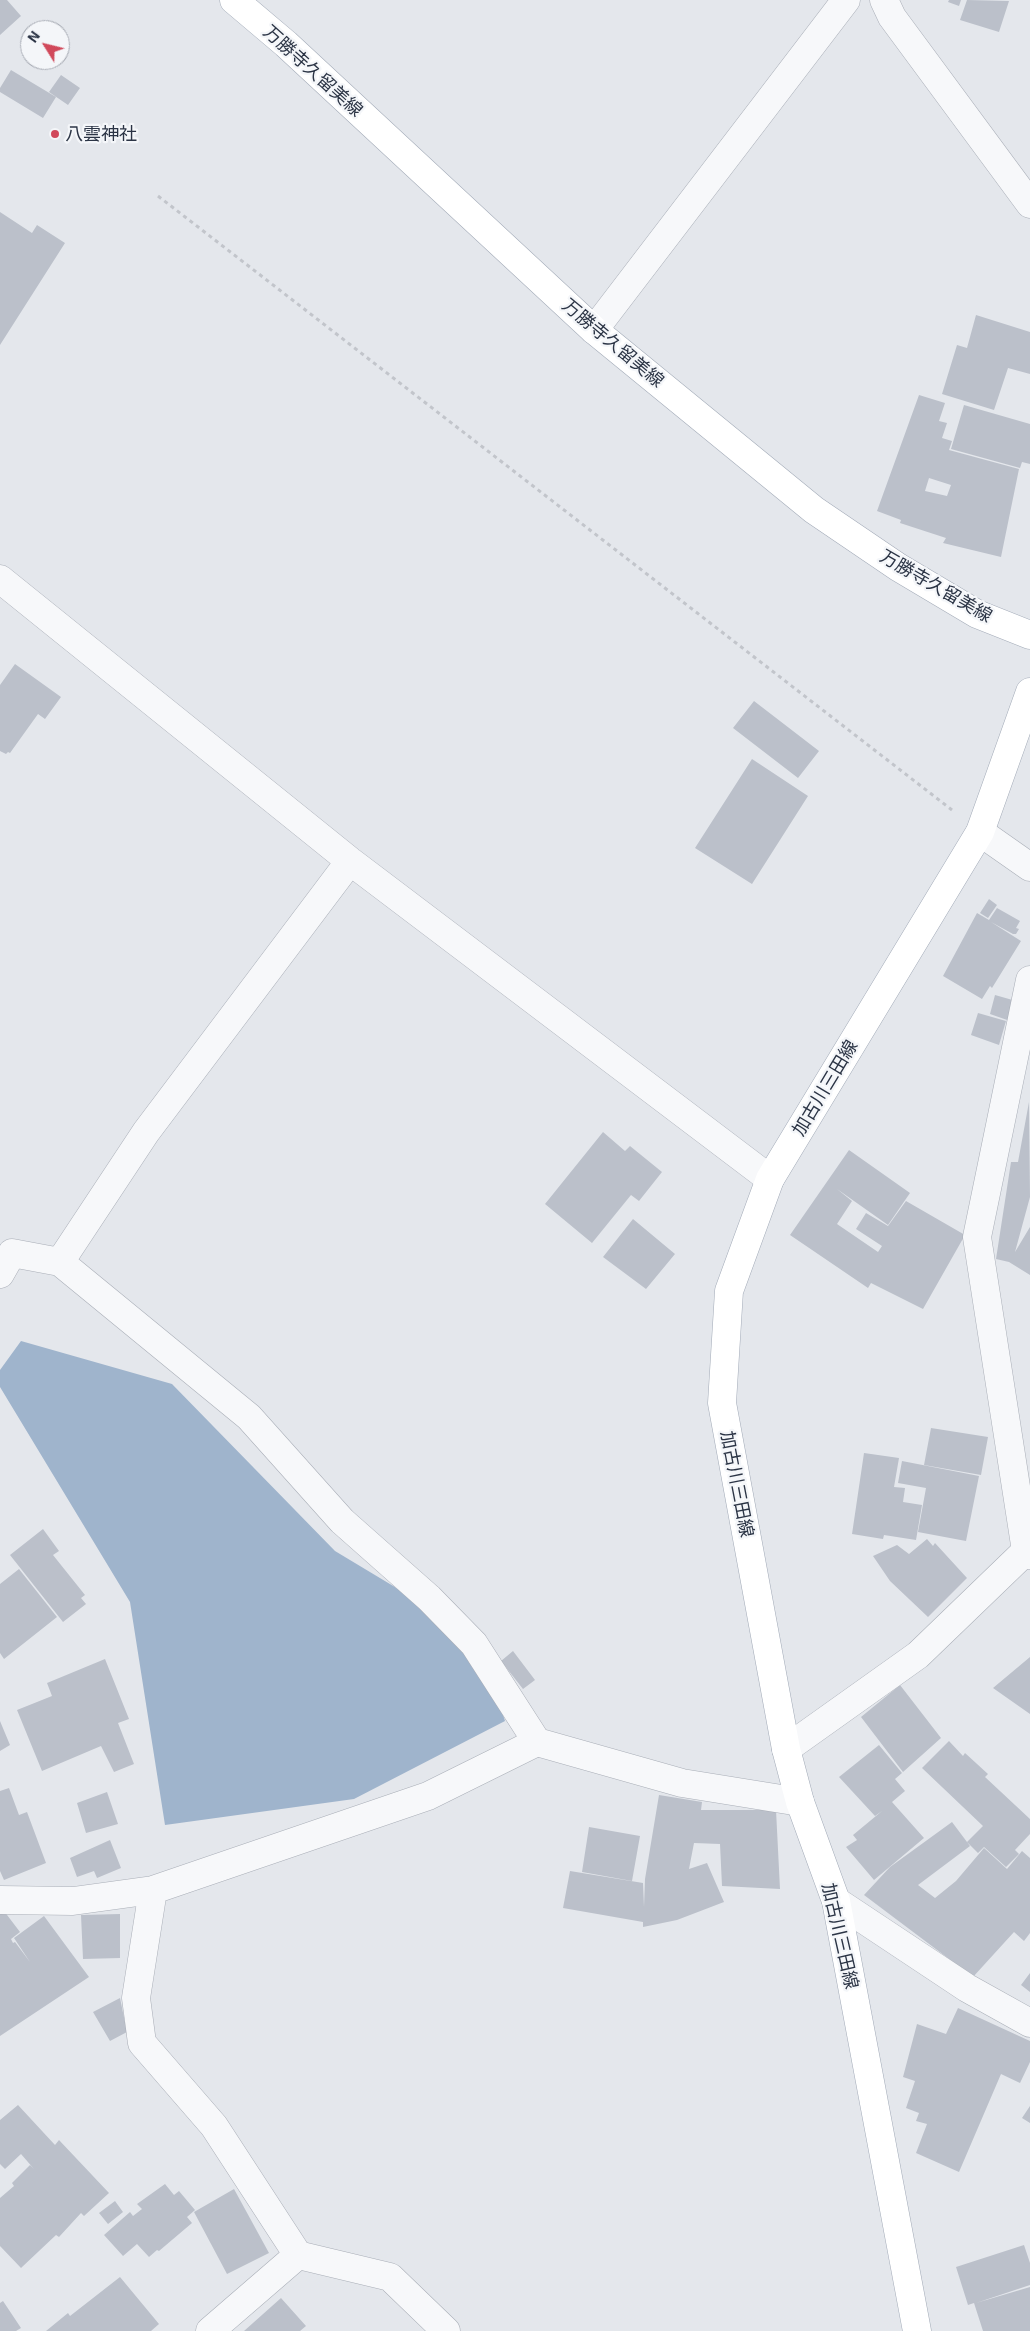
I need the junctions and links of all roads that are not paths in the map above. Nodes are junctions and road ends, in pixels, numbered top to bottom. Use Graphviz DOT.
graph roads {
  1 [pos="234,0"];
  2 [pos="846,0"];
  3 [pos="884,0"];
  4 [pos="1030,204"];
  5 [pos="594,330"];
  6 [pos="0,579"];
  7 [pos="1030,635"];
  8 [pos="1030,692"];
  9 [pos="980,832"];
  10 [pos="350,861"];
  11 [pos="1030,867"];
  12 [pos="1030,980"];
  13 [pos="770,1179"];
  14 [pos="60,1262"];
  15 [pos="0,1274"];
  16 [pos="1029,1551"];
  17 [pos="537,1742"];
  18 [pos="786,1749"];
  19 [pos="800,1802"];
  20 [pos="153,1890"];
  21 [pos="0,1900"];
  22 [pos="836,1901"];
  23 [pos="1030,2023"];
  24 [pos="298,2255"];
  25 [pos="210,2331"];
  26 [pos="446,2331"];
  27 [pos="917,2331"];
  1 -- 5 [label="main road, 万勝寺久留美線"];
  2 -- 5 [label="street"];
  3 -- 4 [label="street"];
  5 -- 7 [label="main road, 万勝寺久留美線"];
  6 -- 10 [label="street"];
  8 -- 9 [label="main road, 加古川三田線"];
  9 -- 11 [label="street"];
  9 -- 13 [label="main road, 加古川三田線"];
  10 -- 13 [label="street"];
  10 -- 14 [label="street"];
  12 -- 16 [label="street"];
  13 -- 18 [label="main road, 加古川三田線"];
  14 -- 15 [label="street"];
  14 -- 17 [label="street"];
  16 -- 18 [label="street"];
  17 -- 19 [label="street"];
  17 -- 20 [label="street"];
  18 -- 19 [label="main road, 加古川三田線"];
  19 -- 22 [label="main road, 加古川三田線"];
  20 -- 21 [label="street"];
  20 -- 24 [label="street"];
  22 -- 23 [label="street"];
  22 -- 27 [label="main road, 加古川三田線"];
  24 -- 25 [label="street"];
  24 -- 26 [label="street"];
}
